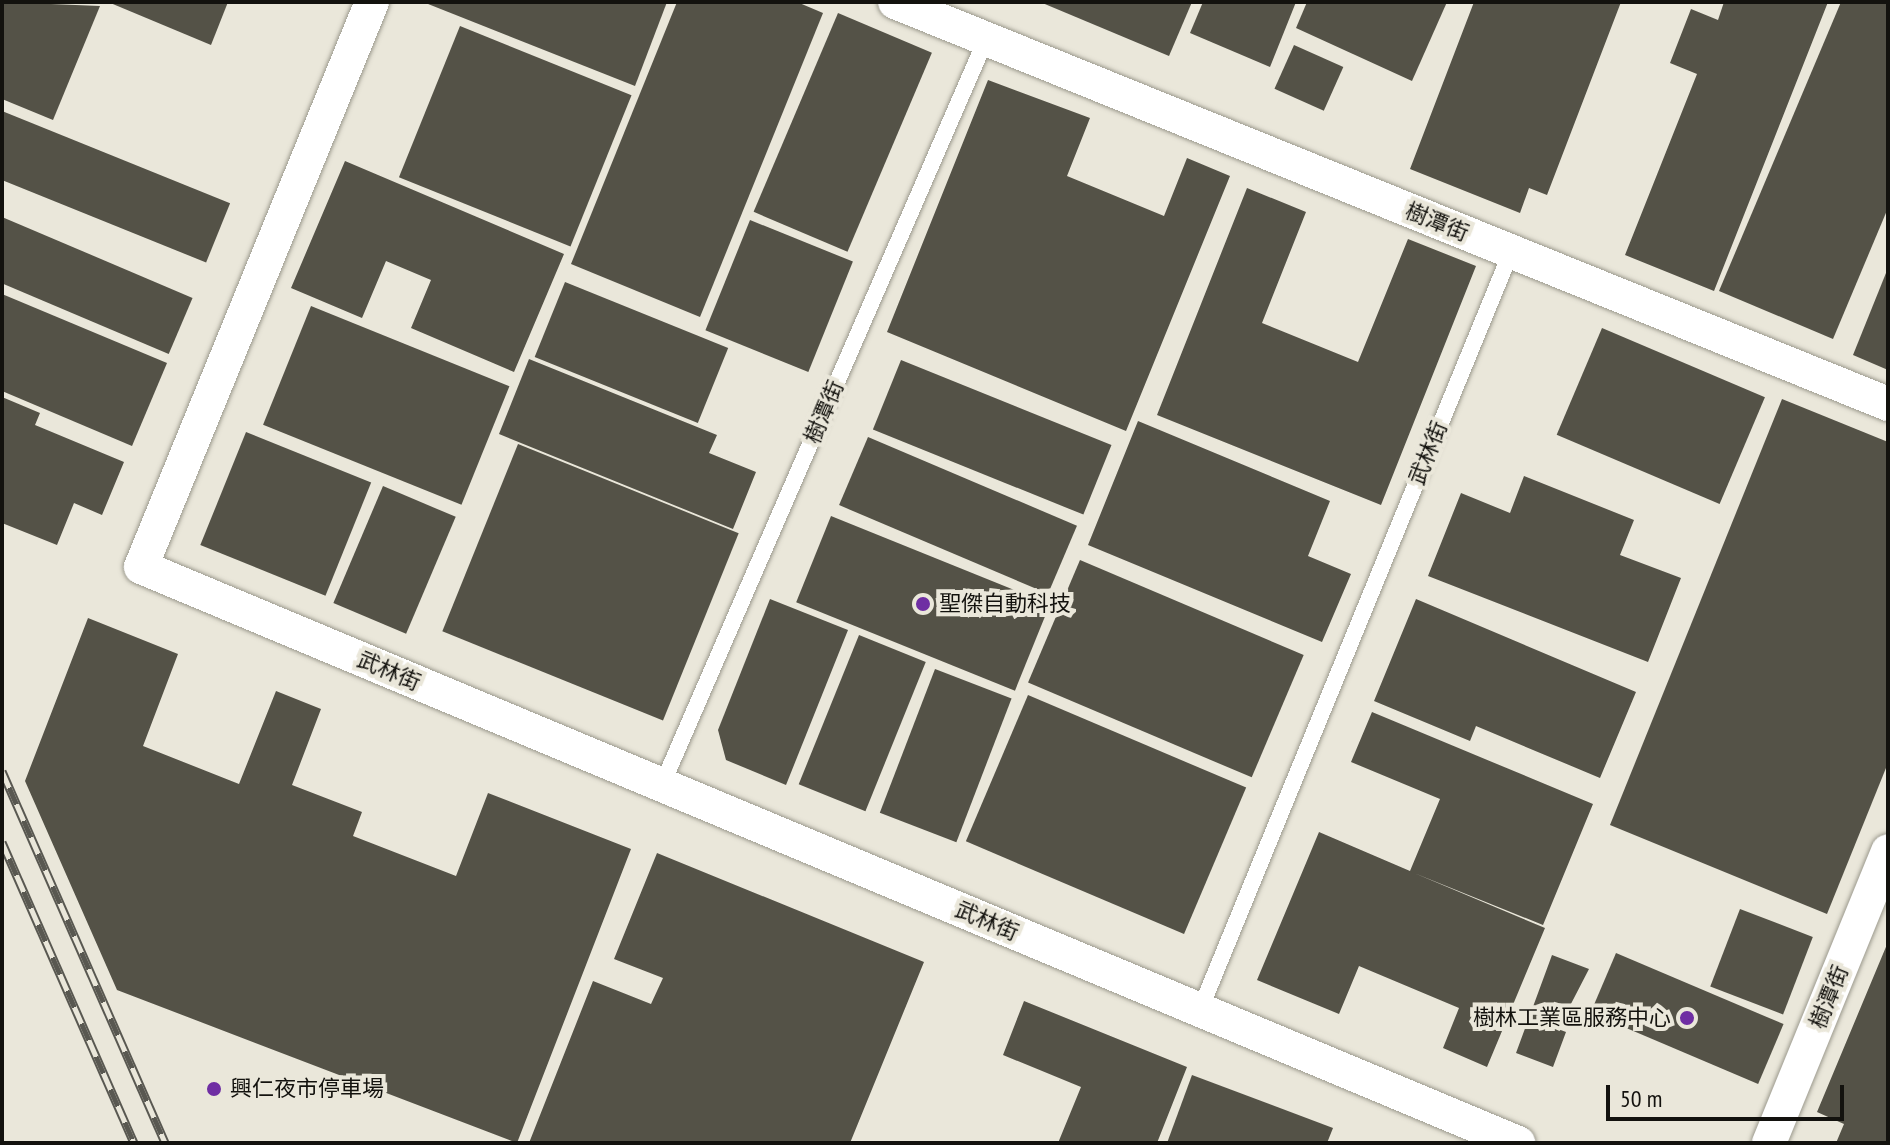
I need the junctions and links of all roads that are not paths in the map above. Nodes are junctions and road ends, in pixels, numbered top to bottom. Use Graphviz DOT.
graph roads {
  1 [pos="372,2"];
  2 [pos="895,2"];
  3 [pos="986,39"];
  4 [pos="1511,252"];
  5 [pos="1888,404"];
  6 [pos="662,785"];
  7 [pos="1888,851"];
  8 [pos="1200,1010"];
  9 [pos="1518,1143"];
  10 [pos="1769,1143"];
  1 -- 6 [label="street, 武林街"];
  2 -- 3 [label="street, 樹潭街"];
  3 -- 4 [label="street, 樹潭街"];
  3 -- 6 [label="lane, 樹潭街"];
  4 -- 5 [label="street, 樹潭街"];
  4 -- 8 [label="lane, 武林街"];
  6 -- 8 [label="street, 武林街"];
  7 -- 10 [label="street, 樹潭街"];
  8 -- 9 [label="street, 武林街"];
}
